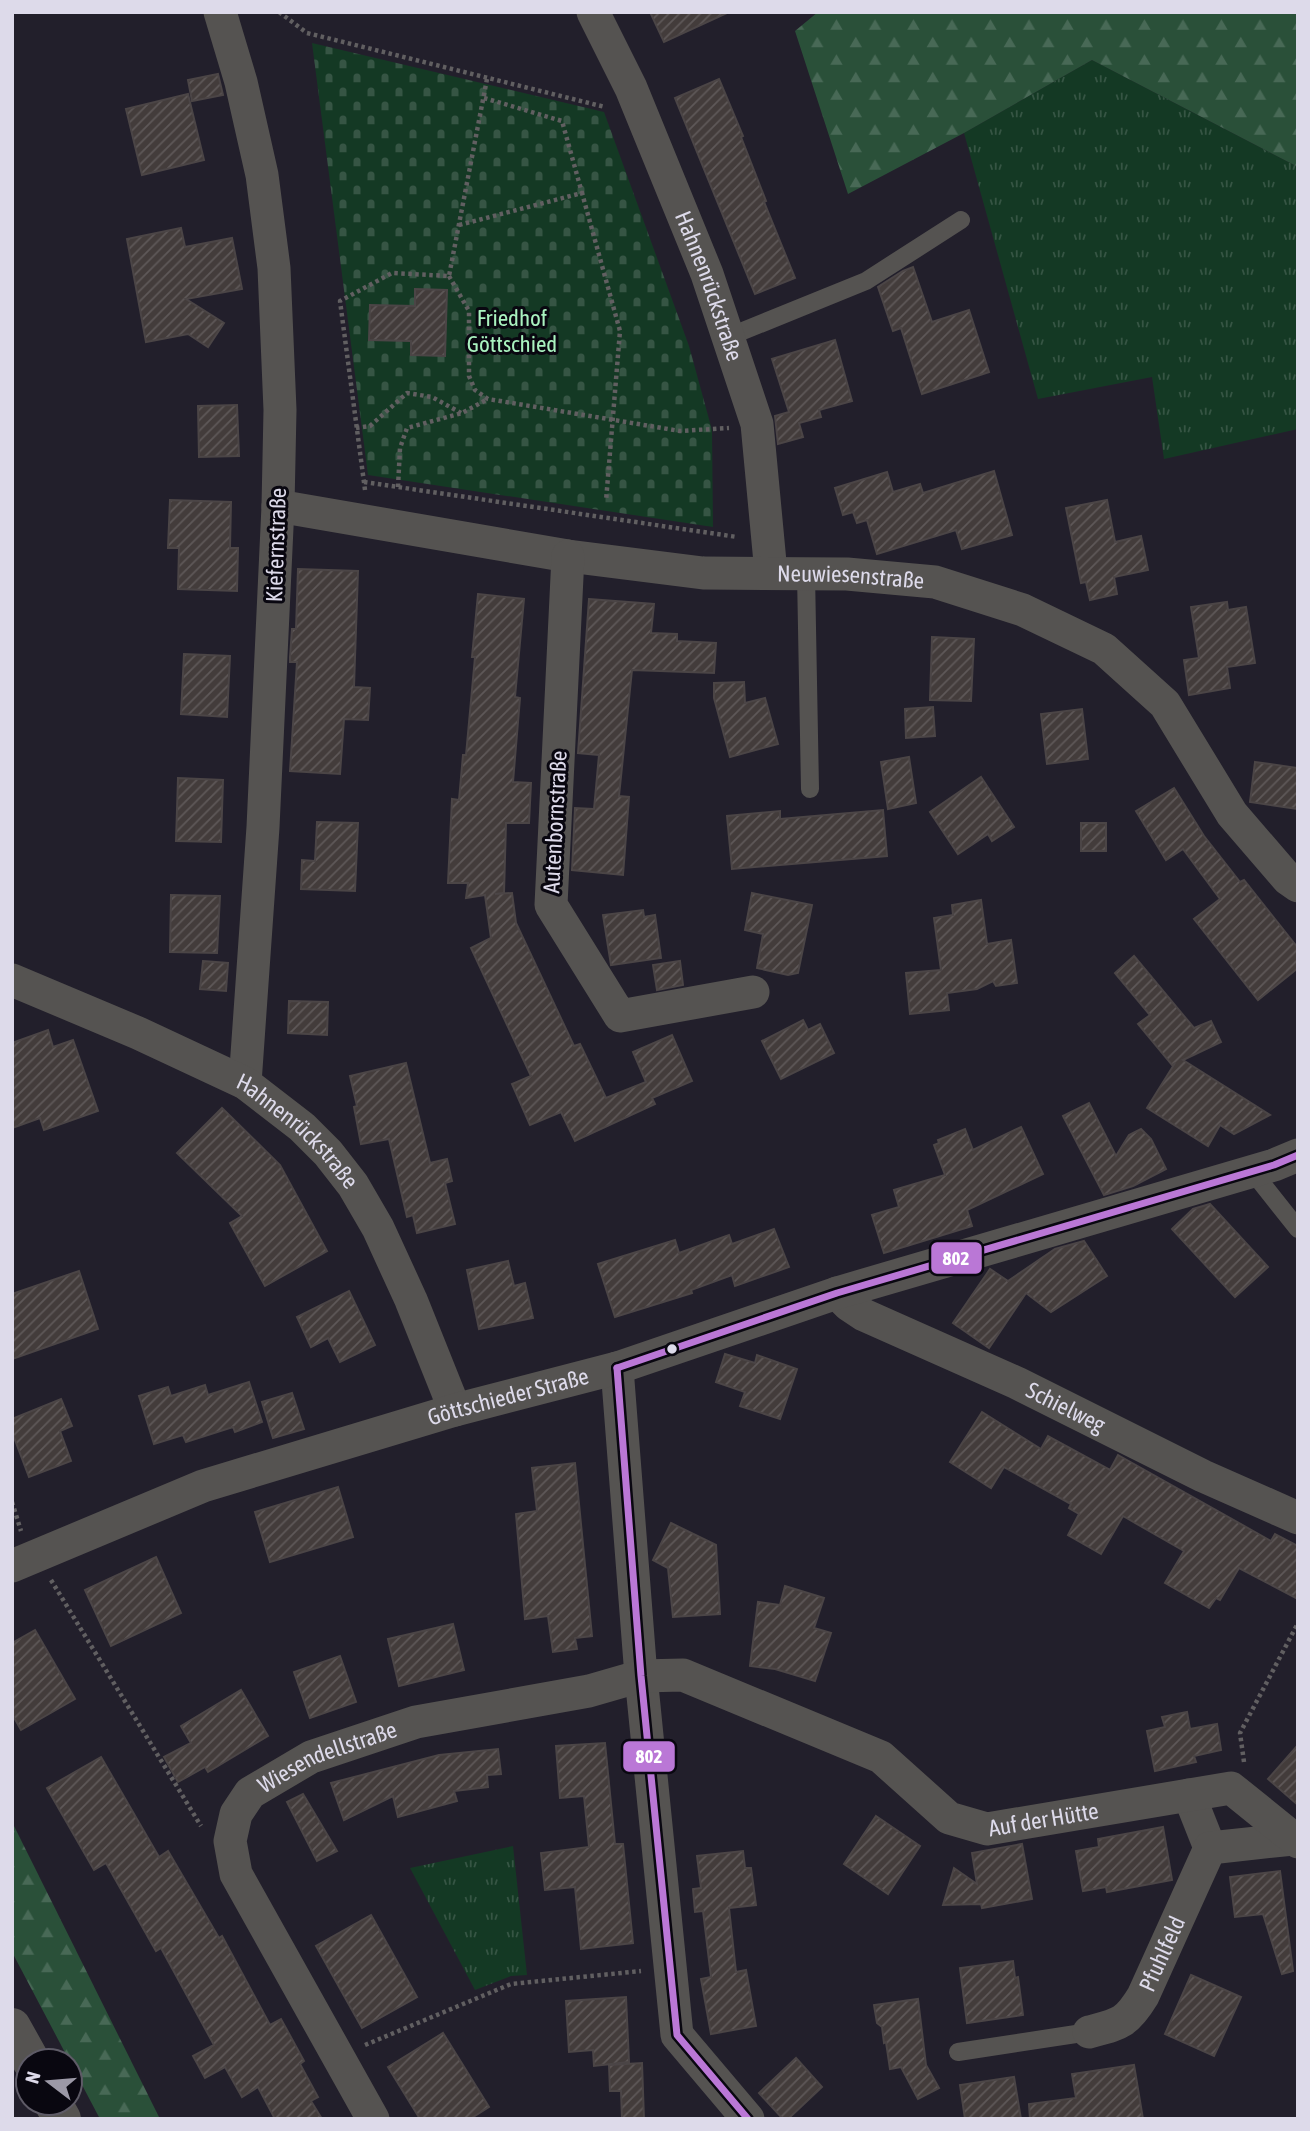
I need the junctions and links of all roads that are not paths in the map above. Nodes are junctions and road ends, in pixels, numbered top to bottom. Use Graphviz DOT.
graph roads {
  1 [pos="220,12"];
  2 [pos="593,12"];
  3 [pos="961,220"];
  4 [pos="728,337"];
  5 [pos="278,506"];
  6 [pos="568,556"];
  7 [pos="770,557"];
  8 [pos="806,574"];
  9 [pos="810,789"];
  10 [pos="1298,886"];
  11 [pos="12,980"];
  12 [pos="753,992"];
  13 [pos="245,1083"];
  14 [pos="1298,1155"];
  15 [pos="1252,1171"];
  16 [pos="1298,1229"];
  17 [pos="837,1293"];
  18 [pos="617,1368"];
  19 [pos="455,1410"];
  20 [pos="1298,1518"];
  21 [pos="24,1560"];
  22 [pos="641,1676"];
  23 [pos="1189,1794"];
  24 [pos="1295,1840"];
  25 [pos="1210,1848"];
  26 [pos="12,2027"];
  27 [pos="1089,2032"];
  28 [pos="23,2047"];
  29 [pos="958,2052"];
  30 [pos="373,2119"];
  31 [pos="748,2119"];
  1 -- 5 [label="street, Kiefernstraße"];
  2 -- 4 [label="street, Hahnenrückstraße"];
  3 -- 4 [label="lane"];
  4 -- 7 [label="street, Hahnenrückstraße"];
  5 -- 6 [label="street, Neuwiesenstraße"];
  5 -- 13 [label="street, Kiefernstraße"];
  6 -- 7 [label="street, Neuwiesenstraße"];
  6 -- 12 [label="street, Autenbornstraße"];
  7 -- 8 [label="street, Neuwiesenstraße"];
  8 -- 9 [label="lane"];
  8 -- 10 [label="street, Neuwiesenstraße"];
  11 -- 13 [label="street, Hahnenrückstraße"];
  13 -- 19 [label="street, Hahnenrückstraße"];
  14 -- 15 [label="street, Göttschieder Straße"];
  15 -- 16 [label="lane"];
  15 -- 17 [label="street, Göttschieder Straße"];
  17 -- 18 [label="street, Göttschieder Straße"];
  17 -- 20 [label="street, Schielweg"];
  18 -- 19 [label="street, Göttschieder Straße"];
  18 -- 22 [label="street"];
  19 -- 21 [label="street, Göttschieder Straße"];
  22 -- 23 [label="street, Auf der Hütte"];
  22 -- 30 [label="street, Wiesendellstraße"];
  22 -- 31 [label="street"];
  23 -- 24 [label="street, Auf der Hütte"];
  23 -- 25 [label="street"];
  24 -- 25 [label="street"];
  25 -- 27 [label="street, Pfuhlfeld"];
  26 -- 28 [label="street"];
  27 -- 29 [label="lane"];
}
